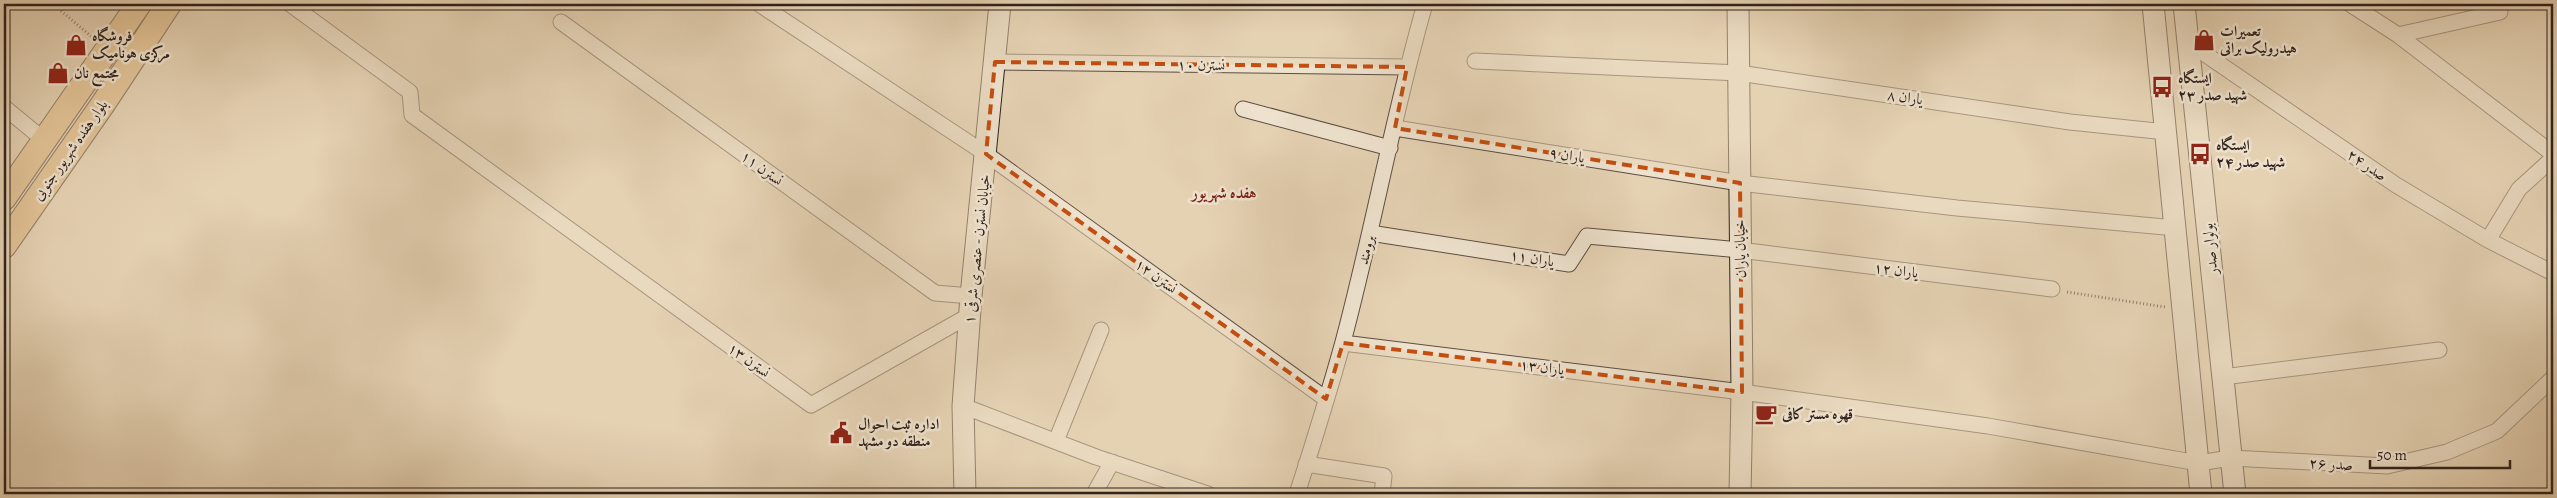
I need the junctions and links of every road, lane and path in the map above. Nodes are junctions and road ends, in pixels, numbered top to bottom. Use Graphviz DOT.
graph roads {
  1 [pos="53,4"];
  2 [pos="138,4"];
  3 [pos="169,4"];
  4 [pos="290,4"];
  5 [pos="759,4"];
  6 [pos="1000,4"];
  7 [pos="1425,4"];
  8 [pos="1738,4"];
  9 [pos="2153,4"];
  10 [pos="2184,4"];
  11 [pos="2350,4"];
  12 [pos="2500,12"];
  13 [pos="561,22"];
  14 [pos="2398,35"];
  15 [pos="2188,43"];
  16 [pos="107,50"];
  17 [pos="1475,61"];
  18 [pos="996,62"];
  19 [pos="1407,67"];
  20 [pos="1738,73"];
  21 [pos="4,107"];
  22 [pos="1243,109"];
  23 [pos="1395,128"];
  24 [pos="2166,132"];
  25 [pos="44,140"];
  26 [pos="1390,148"];
  27 [pos="986,154"];
  28 [pos="2553,156"];
  29 [pos="1740,183"];
  30 [pos="4,198"];
  31 [pos="2176,228"];
  32 [pos="1370,233"];
  33 [pos="2488,240"];
  34 [pos="4,246"];
  35 [pos="1740,250"];
  36 [pos="2553,273"];
  37 [pos="2052,289"];
  38 [pos="970,305"];
  39 [pos="2185,310"];
  40 [pos="1101,330"];
  41 [pos="1343,343"];
  42 [pos="2439,350"];
  43 [pos="2223,378"];
  44 [pos="2553,378"];
  45 [pos="1742,392"];
  46 [pos="1326,399"];
  47 [pos="963,406"];
  48 [pos="1988,426"];
  49 [pos="1056,441"];
  50 [pos="2231,458"];
  51 [pos="1112,462"];
  52 [pos="2198,463"];
  53 [pos="1306,464"];
  54 [pos="965,494"];
  55 [pos="1094,494"];
  56 [pos="1208,494"];
  57 [pos="1297,494"];
  58 [pos="1382,494"];
  59 [pos="1740,494"];
  60 [pos="2201,494"];
  61 [pos="2235,494"];
  1 -- 16 [label="path"];
  2 -- 16 [label="main road, بلوار هفده شهریور جنوبی"];
  3 -- 34 [label="main road, بلوار هفده شهریور جنوبی"];
  4 -- 38 [label="street, نسترن ۱۳"];
  5 -- 27 [label="street, نسترن ۱۲"];
  6 -- 18 [label="main road, خیابان نسترن - عنصری شرقی ۱"];
  7 -- 19 [label="street, برومند"];
  8 -- 20 [label="main road, خیابان یاران"];
  9 -- 24 [label="main road"];
  10 -- 15 [label="main road, بولوار صدر"];
  11 -- 14 [label="street"];
  12 -- 14 [label="street"];
  13 -- 38 [label="street, نسترن ۱۱"];
  14 -- 28 [label="street"];
  15 -- 33 [label="street, صدر ۲۴"];
  15 -- 43 [label="main road, بولوار صدر"];
  16 -- 25 [label="main road, بلوار هفده شهریور جنوبی"];
  17 -- 20 [label="street, یاران ۸"];
  18 -- 19 [label="street, نسترن ۱۰"];
  18 -- 27 [label="main road, خیابان نسترن - عنصری شرقی ۱"];
  19 -- 23 [label="street, برومند"];
  20 -- 24 [label="street, یاران ۸"];
  20 -- 29 [label="main road, خیابان یاران"];
  21 -- 25 [label="street"];
  22 -- 26 [label="street"];
  23 -- 26 [label="street, برومند"];
  23 -- 29 [label="street, یاران ۹"];
  24 -- 31 [label="main road"];
  25 -- 30 [label="main road, بلوار هفده شهریور جنوبی"];
  26 -- 32 [label="street, برومند"];
  27 -- 38 [label="main road, خیابان نسترن - عنصری شرقی ۱"];
  27 -- 46 [label="street, نسترن ۱۲"];
  28 -- 33 [label="street"];
  29 -- 31 [label="street, یاران ۹"];
  29 -- 35 [label="main road, خیابان یاران"];
  31 -- 39 [label="main road"];
  32 -- 35 [label="street, یاران ۱۱"];
  32 -- 41 [label="street, برومند"];
  33 -- 36 [label="street, صدر ۲۴"];
  35 -- 37 [label="street, یاران ۱۲"];
  35 -- 45 [label="main road, خیابان یاران"];
  37 -- 39 [label="path"];
  38 -- 47 [label="main road, خیابان نسترن - عنصری شرقی ۱"];
  39 -- 52 [label="main road"];
  40 -- 49 [label="street"];
  41 -- 45 [label="street, یاران ۱۳"];
  41 -- 46 [label="street, برومند"];
  42 -- 43 [label="street"];
  43 -- 50 [label="main road, بولوار صدر"];
  44 -- 50 [label="street, صدر ۲۶"];
  45 -- 48 [label="street, یاران ۱۳"];
  45 -- 59 [label="main road, خیابان یاران"];
  46 -- 53 [label="street, برومند"];
  47 -- 49 [label="street"];
  47 -- 54 [label="main road, خیابان نسترن - عنصری شرقی ۱"];
  48 -- 52 [label="street, صدر ۲۶"];
  49 -- 51 [label="street"];
  50 -- 52 [label="street, صدر ۲۶"];
  50 -- 61 [label="main road, بولوار صدر"];
  51 -- 55 [label="street"];
  51 -- 56 [label="street"];
  52 -- 60 [label="main road"];
  53 -- 57 [label="street, برومند"];
  53 -- 58 [label="street"];
}
